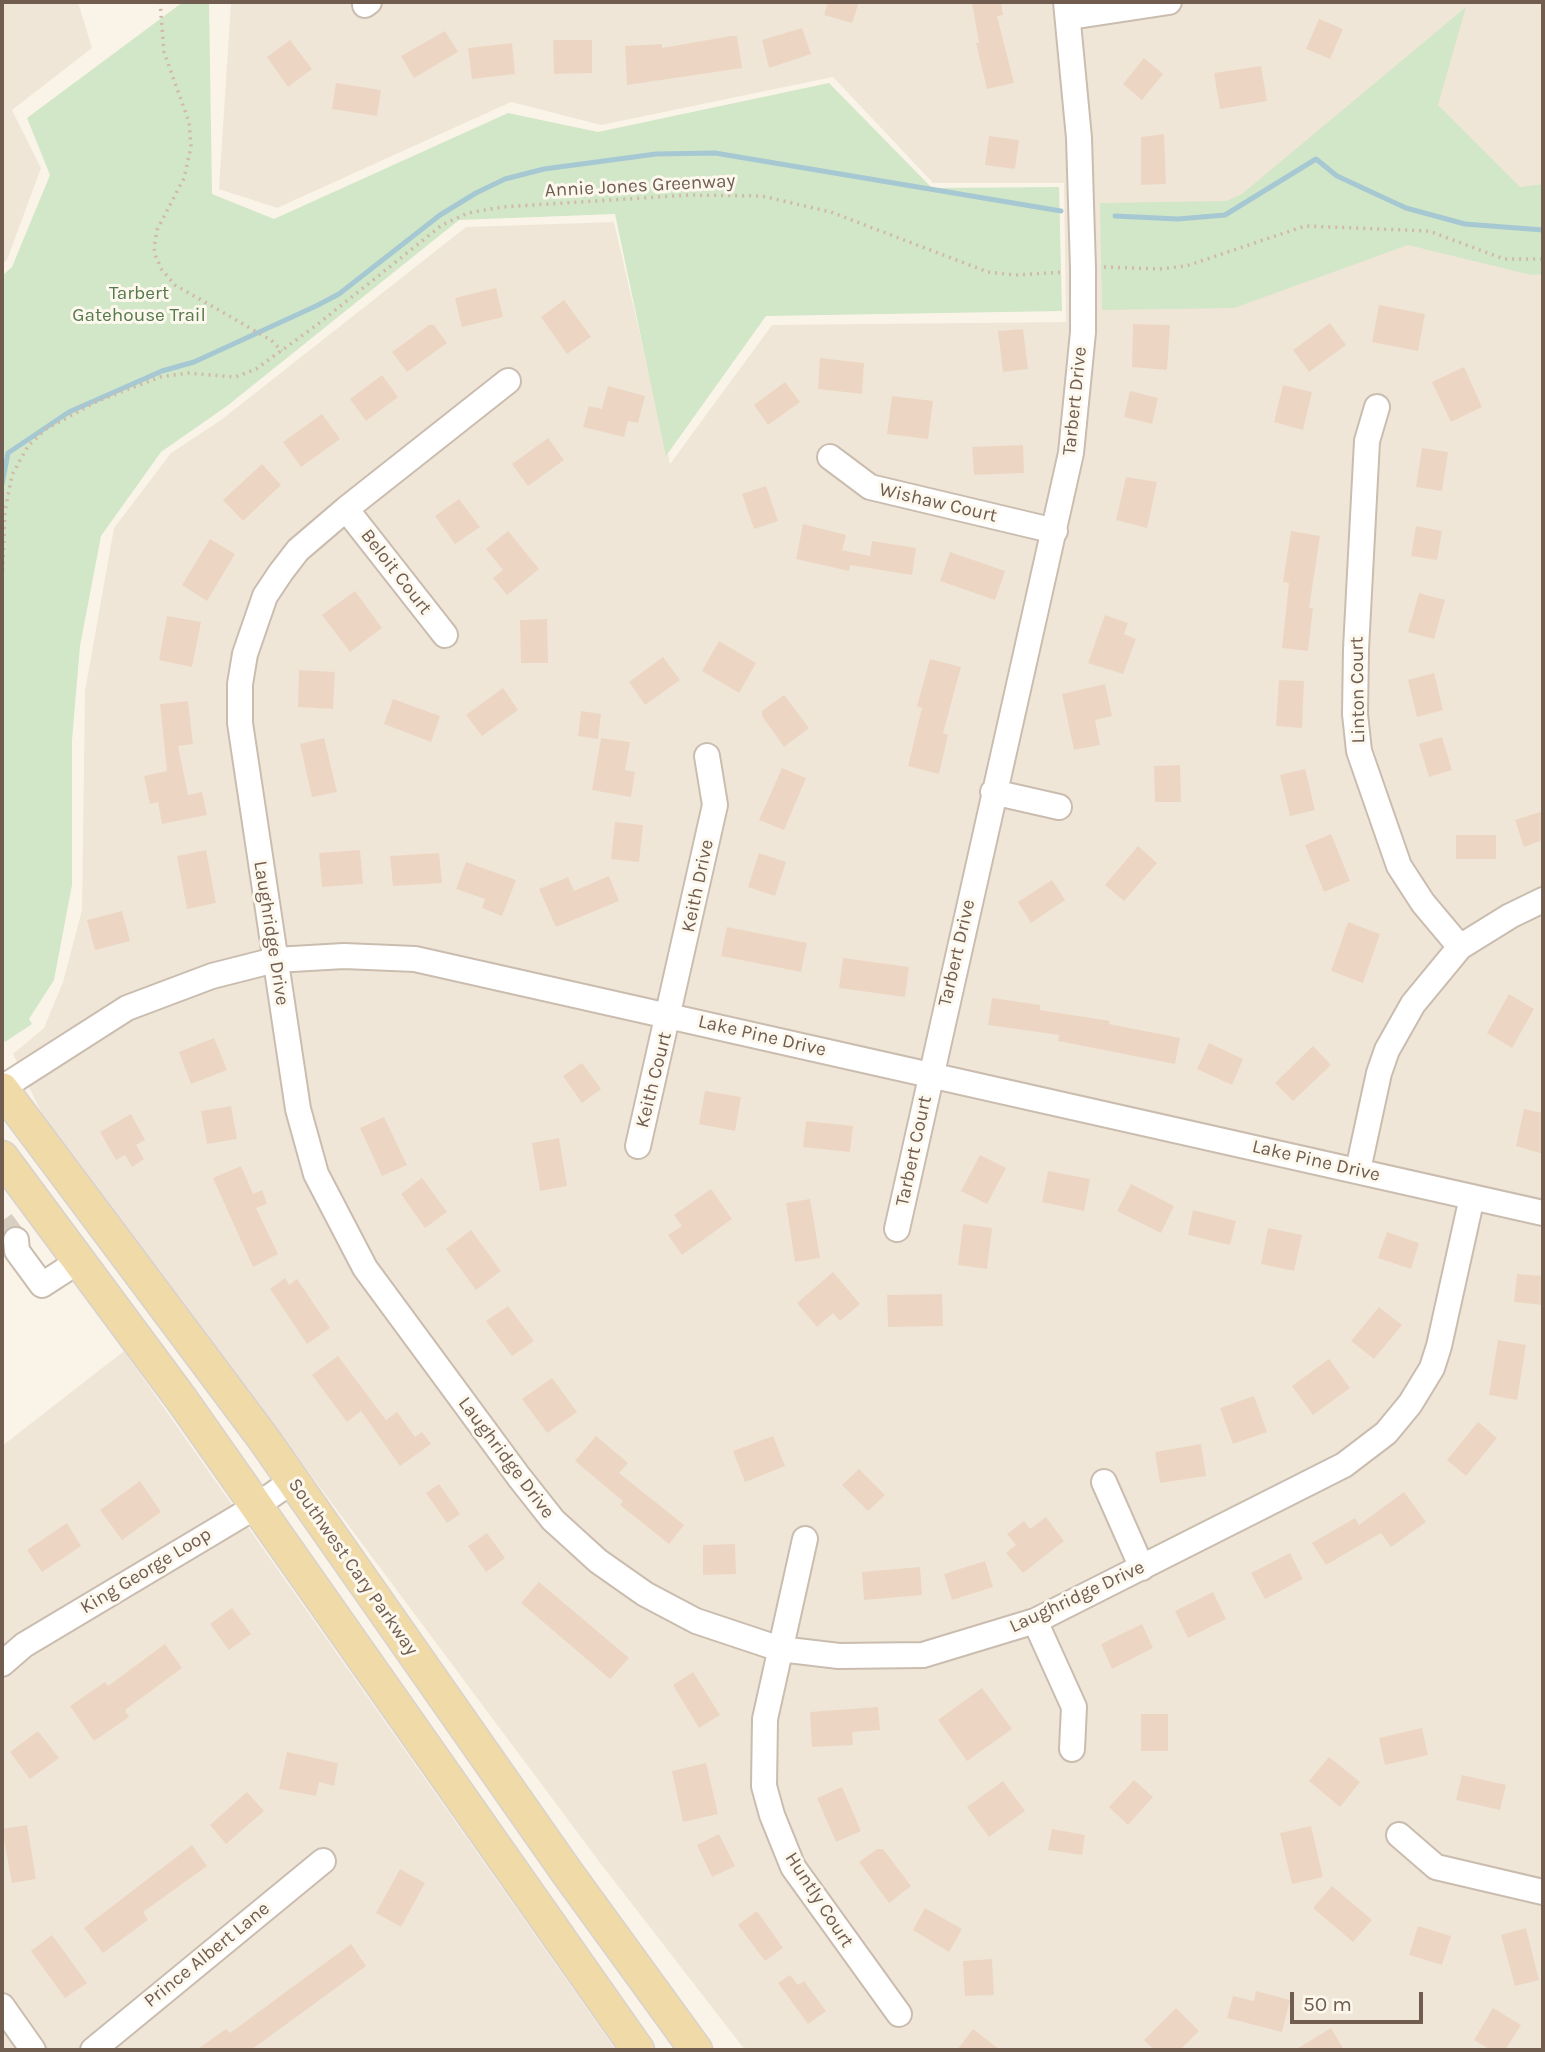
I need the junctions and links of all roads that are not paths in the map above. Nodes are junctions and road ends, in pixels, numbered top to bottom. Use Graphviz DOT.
graph roads {
  1 [pos="1169,2"];
  2 [pos="1068,10"];
  3 [pos="508,381"];
  4 [pos="1377,407"];
  5 [pos="830,457"];
  6 [pos="346,509"];
  7 [pos="1055,531"];
  8 [pos="445,635"];
  9 [pos="707,756"];
  10 [pos="993,792"];
  11 [pos="1059,807"];
  12 [pos="1543,900"];
  13 [pos="1460,947"];
  14 [pos="275,960"];
  15 [pos="670,1015"];
  16 [pos="930,1074"];
  17 [pos="2,1089"];
  18 [pos="638,1146"];
  19 [pos="5,1167"];
  20 [pos="1358,1170"];
  21 [pos="1472,1197"];
  22 [pos="1543,1213"];
  23 [pos="897,1228"];
  24 [pos="13,1246"];
  25 [pos="79,1261"];
  26 [pos="292,1481"];
  27 [pos="1104,1482"];
  28 [pos="255,1507"];
  29 [pos="805,1539"];
  30 [pos="1142,1567"];
  31 [pos="1035,1621"];
  32 [pos="780,1649"];
  33 [pos="2,1664"];
  34 [pos="1072,1749"];
  35 [pos="1399,1835"];
  36 [pos="323,1861"];
  37 [pos="1543,1892"];
  38 [pos="2,2006"];
  39 [pos="899,2014"];
  40 [pos="33,2050"];
  41 [pos="93,2050"];
  42 [pos="638,2050"];
  43 [pos="696,2050"];
  1 -- 2 [label="street"];
  2 -- 7 [label="street, Tarbert Drive"];
  3 -- 6 [label="street, Laughridge Drive"];
  4 -- 13 [label="street, Linton Court"];
  5 -- 7 [label="street, Wishaw Court"];
  6 -- 8 [label="street, Beloit Court"];
  6 -- 14 [label="street, Laughridge Drive"];
  7 -- 10 [label="street, Tarbert Drive"];
  9 -- 15 [label="street, Keith Drive"];
  10 -- 11 [label="street"];
  10 -- 16 [label="street, Tarbert Drive"];
  12 -- 13 [label="street"];
  13 -- 20 [label="street"];
  14 -- 15 [label="street, Lake Pine Drive"];
  14 -- 17 [label="street, Lake Pine Drive"];
  14 -- 32 [label="street, Laughridge Drive"];
  15 -- 16 [label="street, Lake Pine Drive"];
  15 -- 18 [label="street, Keith Court"];
  16 -- 20 [label="street, Lake Pine Drive"];
  16 -- 23 [label="street, Tarbert Court"];
  17 -- 26 [label="main road, Southwest Cary Parkway"];
  19 -- 25 [label="main road"];
  20 -- 21 [label="street, Lake Pine Drive"];
  21 -- 22 [label="street, Lake Pine Drive"];
  21 -- 30 [label="street, Laughridge Drive"];
  24 -- 25 [label="street"];
  25 -- 28 [label="main road"];
  26 -- 28 [label="street, King George Loop"];
  26 -- 43 [label="main road, Southwest Cary Parkway"];
  27 -- 30 [label="street"];
  28 -- 33 [label="street, King George Loop"];
  28 -- 42 [label="main road"];
  29 -- 32 [label="street, Huntly Court"];
  30 -- 31 [label="street, Laughridge Drive"];
  31 -- 32 [label="street, Laughridge Drive"];
  31 -- 34 [label="street"];
  32 -- 39 [label="street, Huntly Court"];
  35 -- 37 [label="street"];
  36 -- 41 [label="street, Prince Albert Lane"];
  38 -- 40 [label="street"];
}
